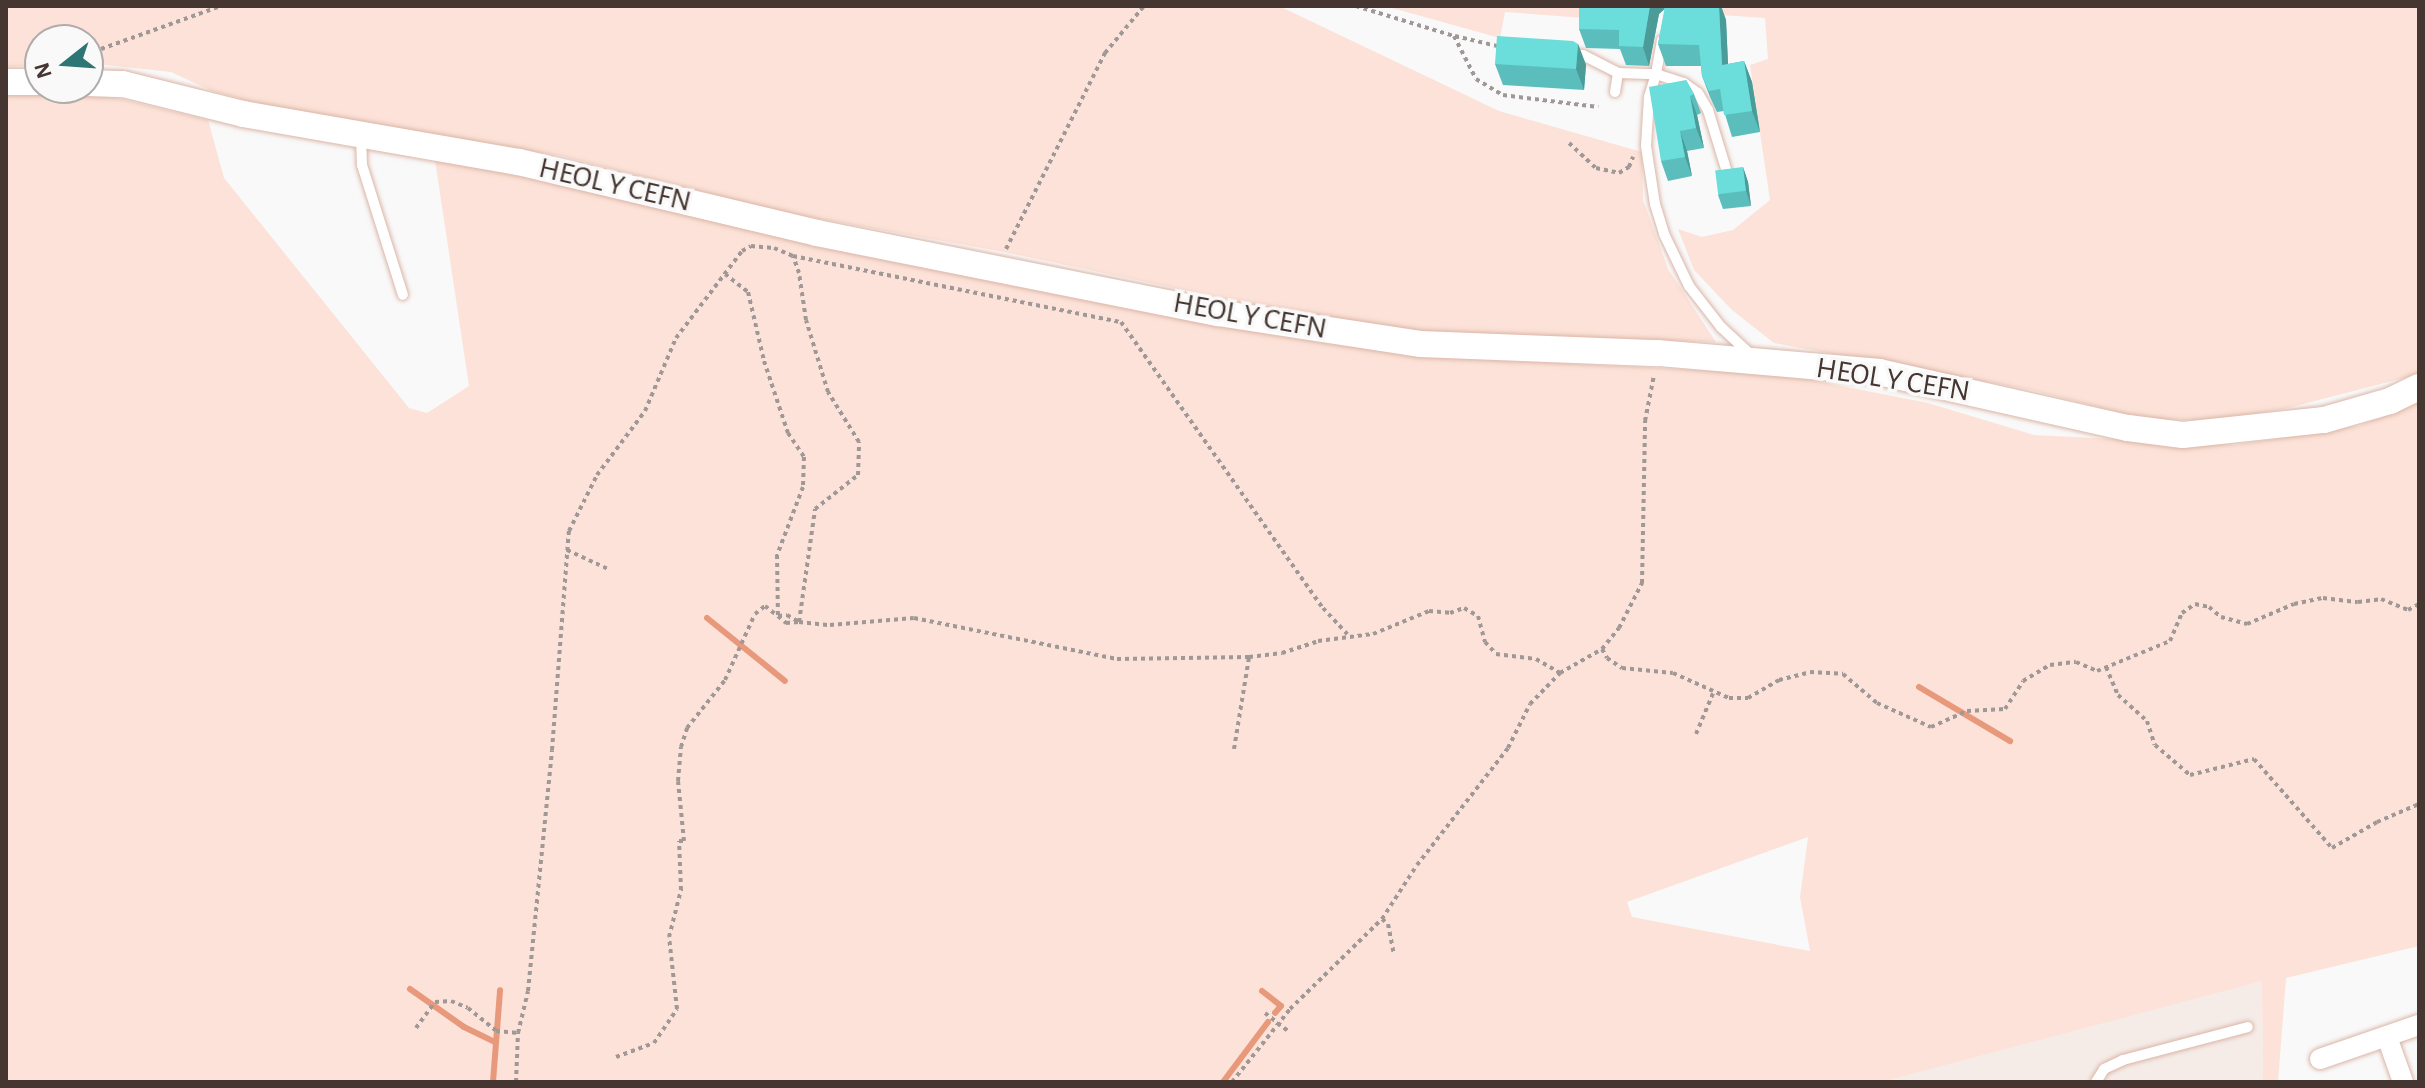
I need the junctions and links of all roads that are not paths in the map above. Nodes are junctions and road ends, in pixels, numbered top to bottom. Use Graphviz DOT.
graph roads {
  1 [pos="1664,31"];
  2 [pos="1553,53"];
  3 [pos="1618,73"];
  4 [pos="1656,74"];
  5 [pos="104,81"];
  6 [pos="1615,92"];
  7 [pos="361,136"];
  8 [pos="1727,172"];
  9 [pos="403,295"];
  10 [pos="1757,361"];
  11 [pos="2419,387"];
  12 [pos="2419,1025"];
  13 [pos="2248,1027"];
  14 [pos="2387,1037"];
  15 [pos="2320,1059"];
  16 [pos="2096,1082"];
  17 [pos="2403,1082"];
  1 -- 4 [label="lane"];
  2 -- 3 [label="lane"];
  3 -- 4 [label="lane"];
  3 -- 6 [label="lane"];
  4 -- 8 [label="lane"];
  4 -- 10 [label="lane"];
  5 -- 7 [label="street, HEOL Y CEFN"];
  7 -- 9 [label="lane"];
  7 -- 10 [label="street, HEOL Y CEFN"];
  10 -- 11 [label="street, HEOL Y CEFN"];
  12 -- 14 [label="street"];
  13 -- 16 [label="lane"];
  14 -- 15 [label="street"];
  14 -- 17 [label="street"];
}
